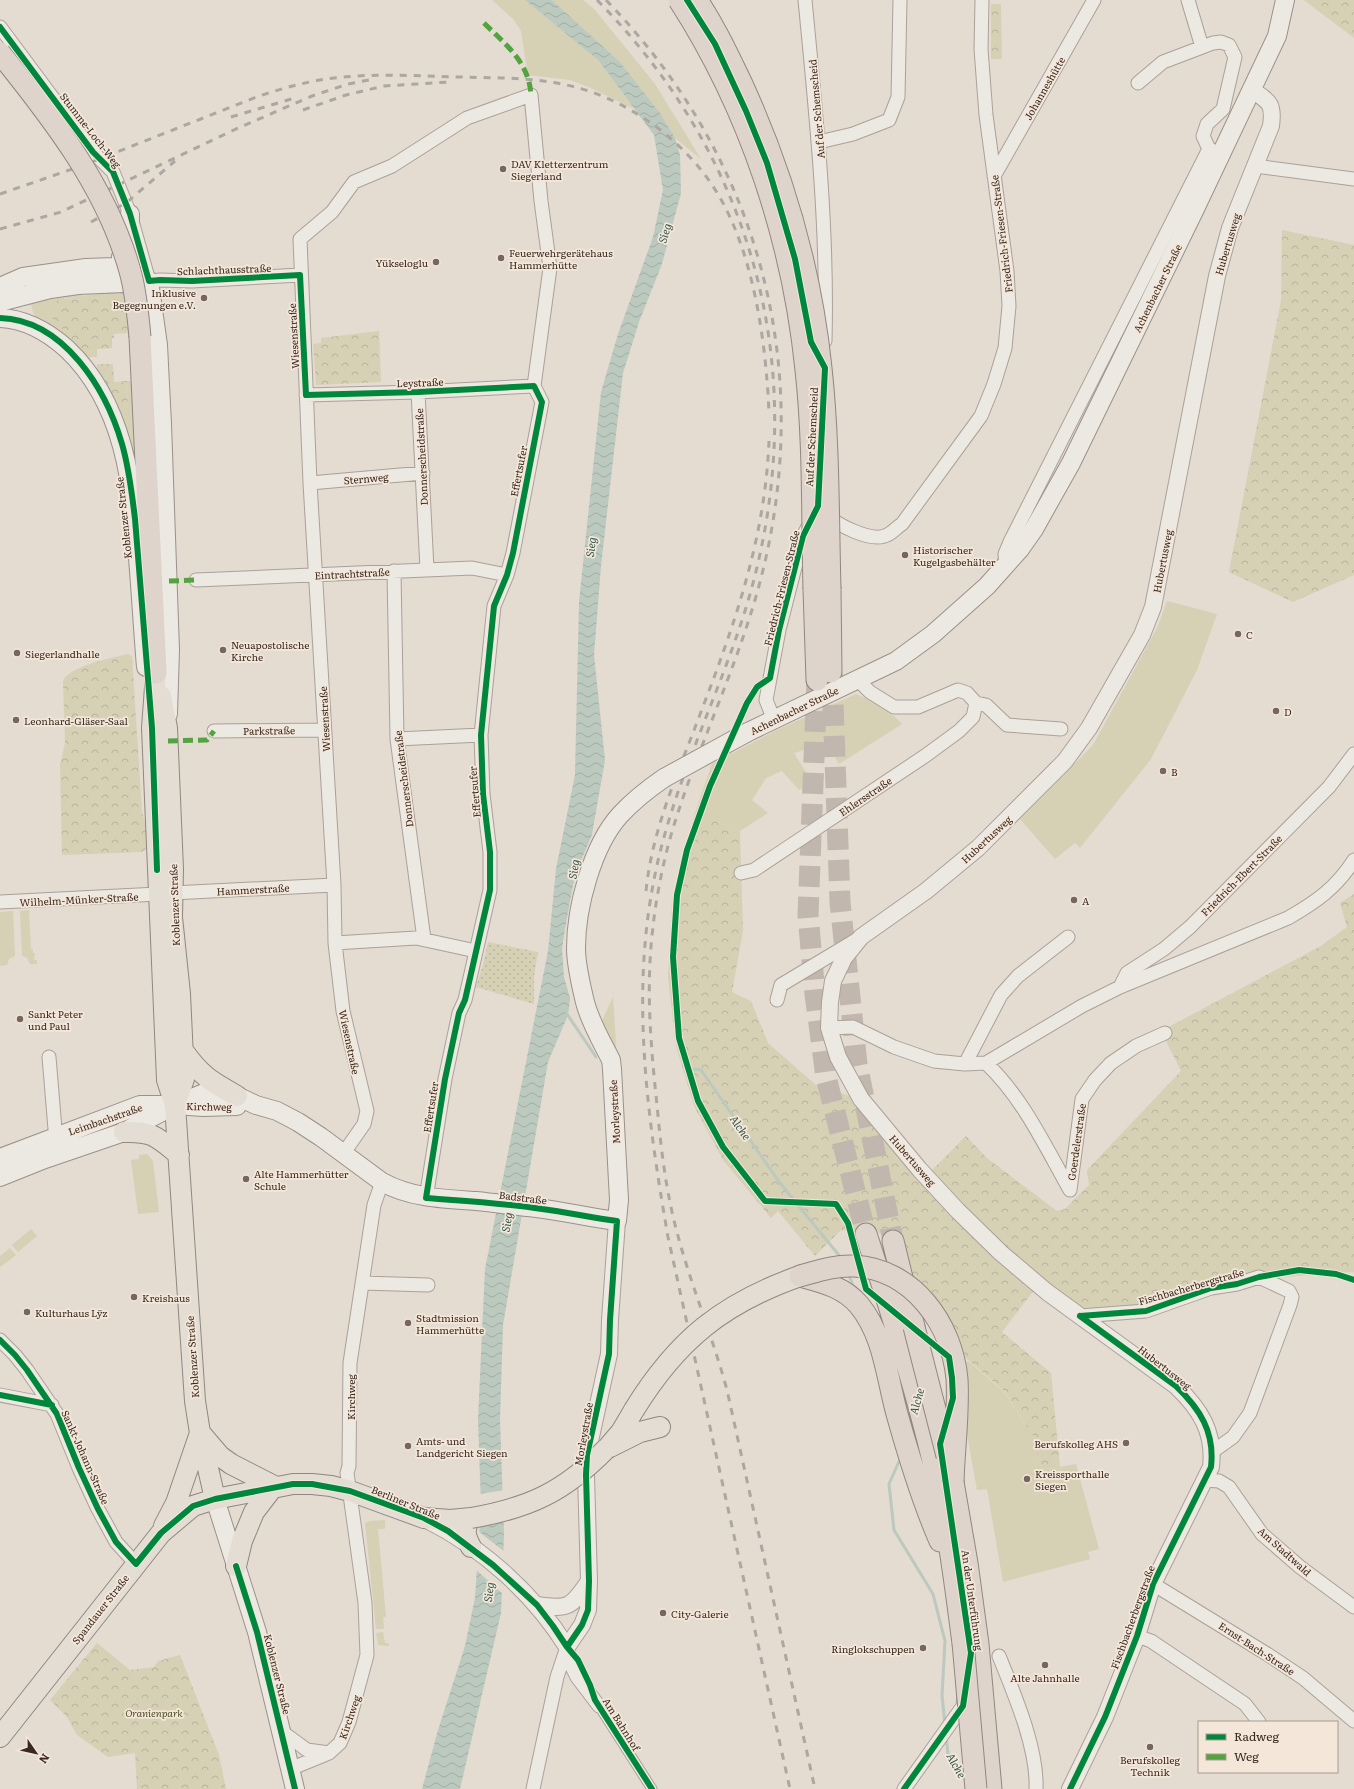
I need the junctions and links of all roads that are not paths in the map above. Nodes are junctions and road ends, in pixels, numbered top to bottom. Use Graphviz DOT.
graph roads {
  1 [pos="679,0"];
  2 [pos="697,0"];
  3 [pos="805,0"];
  4 [pos="900,0"];
  5 [pos="982,0"];
  6 [pos="1094,0"];
  7 [pos="1188,0"];
  8 [pos="1285,0"];
  9 [pos="0,27"];
  10 [pos="1202,47"];
  11 [pos="0,53"];
  12 [pos="1138,83"];
  13 [pos="1252,90"];
  14 [pos="819,142"];
  15 [pos="1215,152"];
  16 [pos="1255,166"];
  17 [pos="994,176"];
  18 [pos="1354,179"];
  19 [pos="130,214"];
  20 [pos="113,267"];
  21 [pos="50,272"];
  22 [pos="300,275"];
  23 [pos="149,281"];
  24 [pos="0,287"];
  25 [pos="26,294"];
  26 [pos="0,302"];
  27 [pos="0,318"];
  28 [pos="32,325"];
  29 [pos="534,386"];
  30 [pos="418,392"];
  31 [pos="306,395"];
  32 [pos="423,473"];
  33 [pos="310,483"];
  34 [pos="818,506"];
  35 [pos="427,569"];
  36 [pos="394,570"];
  37 [pos="316,575"];
  38 [pos="507,575"];
  39 [pos="196,580"];
  40 [pos="822,589"];
  41 [pos="156,673"];
  42 [pos="824,676"];
  43 [pos="857,679"];
  44 [pos="976,704"];
  45 [pos="774,720"];
  46 [pos="159,728"];
  47 [pos="1061,729"];
  48 [pos="324,730"];
  49 [pos="214,731"];
  50 [pos="481,735"];
  51 [pos="397,739"];
  52 [pos="1354,754"];
  53 [pos="1354,860"];
  54 [pos="741,873"];
  55 [pos="334,885"];
  56 [pos="165,894"];
  57 [pos="0,902"];
  58 [pos="861,937"];
  59 [pos="1068,937"];
  60 [pos="424,939"];
  61 [pos="336,943"];
  62 [pos="476,951"];
  63 [pos="1120,987"];
  64 [pos="584,998"];
  65 [pos="777,1000"];
  66 [pos="829,1028"];
  67 [pos="1165,1033"];
  68 [pos="182,1049"];
  69 [pos="49,1057"];
  70 [pos="986,1063"];
  71 [pos="965,1064"];
  72 [pos="237,1096"];
  73 [pos="175,1105"];
  74 [pos="256,1105"];
  75 [pos="124,1132"];
  76 [pos="58,1136"];
  77 [pos="64,1153"];
  78 [pos="343,1154"];
  79 [pos="179,1155"];
  80 [pos="0,1158"];
  81 [pos="0,1177"];
  82 [pos="382,1182"];
  83 [pos="426,1198"];
  84 [pos="617,1221"];
  85 [pos="866,1234"];
  86 [pos="893,1241"];
  87 [pos="800,1276"];
  88 [pos="362,1283"];
  89 [pos="428,1285"];
  90 [pos="1080,1316"];
  91 [pos="0,1340"];
  92 [pos="0,1395"];
  93 [pos="952,1398"];
  94 [pos="52,1405"];
  95 [pos="660,1427"];
  96 [pos="200,1432"];
  97 [pos="606,1449"];
  98 [pos="1212,1452"];
  99 [pos="1204,1480"];
  100 [pos="953,1482"];
  101 [pos="274,1486"];
  102 [pos="350,1491"];
  103 [pos="215,1498"];
  104 [pos="424,1518"];
  105 [pos="471,1518"];
  106 [pos="161,1533"];
  107 [pos="471,1547"];
  108 [pos="136,1564"];
  109 [pos="236,1566"];
  110 [pos="952,1567"];
  111 [pos="589,1581"];
  112 [pos="1153,1584"];
  113 [pos="536,1605"];
  114 [pos="1354,1607"];
  115 [pos="1137,1636"];
  116 [pos="567,1647"];
  117 [pos="999,1656"];
  118 [pos="597,1703"];
  119 [pos="1258,1721"];
  120 [pos="1354,1721"];
  121 [pos="281,1731"];
  122 [pos="0,1737"];
  123 [pos="329,1753"];
  124 [pos="290,1769"];
  125 [pos="295,1789"];
  126 [pos="532,1789"];
  127 [pos="652,1789"];
  128 [pos="904,1789"];
  129 [pos="976,1789"];
  130 [pos="991,1789"];
  131 [pos="1036,1789"];
  132 [pos="1070,1789"];
  1 -- 40 [label="highway, bridge"];
  2 -- 40 [label="highway, bridge"];
  3 -- 14 [label="street, Auf der Schemscheid"];
  4 -- 14 [label="street"];
  5 -- 17 [label="street, Friedrich-Friesen-Straße"];
  6 -- 17 [label="street, Johanneshütte"];
  7 -- 10 [label="street"];
  8 -- 13 [label="main road, Achenbacher Straße"];
  9 -- 19 [label="street, Stumme-Loch-Weg"];
  10 -- 12 [label="street"];
  10 -- 15 [label="street"];
  11 -- 41 [label="highway, bridge"];
  13 -- 15 [label="main road, Achenbacher Straße"];
  13 -- 16 [label="street, Hubertusweg"];
  14 -- 34 [label="street, Auf der Schemscheid"];
  15 -- 43 [label="main road, Achenbacher Straße"];
  16 -- 18 [label="street"];
  16 -- 58 [label="street, Hubertusweg"];
  17 -- 34 [label="street, Friedrich-Friesen-Straße"];
  19 -- 20 [label="main road"];
  19 -- 23 [label="street, Stumme-Loch-Weg"];
  20 -- 21 [label="main road"];
  20 -- 23 [label="main road"];
  21 -- 24 [label="main road"];
  21 -- 25 [label="main road"];
  22 -- 23 [label="street, Schlachthausstraße"];
  22 -- 29 [label="street"];
  22 -- 31 [label="street, Wiesenstraße"];
  23 -- 25 [label="main road"];
  23 -- 46 [label="main road, Koblenzer Straße"];
  25 -- 26 [label="main road"];
  25 -- 28 [label="main road"];
  27 -- 28 [label="main road, Koblenzer Straße"];
  28 -- 46 [label="main road, Koblenzer Straße"];
  29 -- 30 [label="street, Leystraße"];
  29 -- 38 [label="street, Effertsufer"];
  30 -- 31 [label="street, Leystraße"];
  30 -- 32 [label="street, Donnerscheidstraße"];
  31 -- 33 [label="street, Wiesenstraße"];
  32 -- 33 [label="street, Sternweg"];
  32 -- 35 [label="street, Donnerscheidstraße"];
  33 -- 37 [label="street, Wiesenstraße"];
  34 -- 45 [label="street, Friedrich-Friesen-Straße"];
  35 -- 36 [label="street, Eintrachtstraße"];
  35 -- 38 [label="street, Eintrachtstraße"];
  36 -- 37 [label="street, Eintrachtstraße"];
  36 -- 51 [label="street, Donnerscheidstraße"];
  37 -- 39 [label="street, Eintrachtstraße"];
  37 -- 48 [label="street, Wiesenstraße"];
  38 -- 50 [label="street, Effertsufer"];
  40 -- 42 [label="highway"];
  41 -- 46 [label="main road, Koblenzer Straße"];
  43 -- 44 [label="street"];
  43 -- 45 [label="main road, Achenbacher Straße"];
  44 -- 47 [label="street"];
  44 -- 54 [label="street, Ehlersstraße"];
  45 -- 64 [label="main road, Achenbacher Straße, bridge"];
  46 -- 56 [label="main road, Koblenzer Straße"];
  48 -- 49 [label="street, Parkstraße"];
  48 -- 55 [label="street, Wiesenstraße"];
  50 -- 51 [label="street"];
  50 -- 62 [label="street, Effertsufer"];
  51 -- 60 [label="street, Donnerscheidstraße"];
  52 -- 63 [label="street, Friedrich-Ebert-Straße"];
  53 -- 63 [label="street"];
  55 -- 56 [label="street, Hammerstraße"];
  55 -- 61 [label="street, Wiesenstraße"];
  56 -- 57 [label="street, Wilhelm-Münker-Straße"];
  56 -- 68 [label="main road, Koblenzer Straße"];
  56 -- 73 [label="main road, Koblenzer Straße"];
  58 -- 65 [label="street, Hubertusweg"];
  58 -- 66 [label="street, Hubertusweg"];
  59 -- 71 [label="street"];
  60 -- 61 [label="street"];
  60 -- 62 [label="street"];
  61 -- 78 [label="street, Wiesenstraße"];
  62 -- 83 [label="street, Effertsufer"];
  63 -- 70 [label="street"];
  64 -- 84 [label="main road, Morleystraße"];
  66 -- 71 [label="street"];
  66 -- 90 [label="street, Hubertusweg"];
  67 -- 70 [label="street, Goerdelerstraße"];
  68 -- 72 [label="main road"];
  68 -- 73 [label="main road, Koblenzer Straße"];
  69 -- 76 [label="street"];
  70 -- 71 [label="street"];
  72 -- 73 [label="main road, Kirchweg"];
  72 -- 74 [label="main road, Kirchweg"];
  73 -- 74 [label="main road, Kirchweg"];
  73 -- 75 [label="main road, Leimbachstraße"];
  73 -- 76 [label="main road, Leimbachstraße"];
  73 -- 79 [label="main road, Koblenzer Straße"];
  74 -- 78 [label="main road, Kirchweg"];
  75 -- 77 [label="main road, Leimbachstraße"];
  75 -- 79 [label="main road"];
  76 -- 77 [label="main road, Leimbachstraße"];
  76 -- 80 [label="main road, Leimbachstraße"];
  77 -- 81 [label="main road, Leimbachstraße"];
  78 -- 82 [label="main road, Kirchweg"];
  79 -- 96 [label="main road, Koblenzer Straße"];
  82 -- 83 [label="main road, Badstraße"];
  82 -- 88 [label="street, Kirchweg"];
  83 -- 84 [label="main road, Badstraße"];
  84 -- 111 [label="street, Morleystraße"];
  85 -- 110 [label="highway"];
  86 -- 100 [label="highway, bridge"];
  87 -- 97 [label="main road, bridge"];
  87 -- 100 [label="highway, bridge"];
  87 -- 110 [label="highway"];
  88 -- 89 [label="street"];
  88 -- 102 [label="street, Kirchweg"];
  90 -- 98 [label="street, Hubertusweg"];
  90 -- 98 [label="street, Fischbacherbergstraße"];
  91 -- 94 [label="street, Sankt-Johann-Straße"];
  92 -- 94 [label="street"];
  93 -- 128 [label="street, An der Unterführung"];
  94 -- 108 [label="street, Sankt-Johann-Straße"];
  95 -- 97 [label="main road"];
  96 -- 101 [label="main road"];
  96 -- 103 [label="main road, Koblenzer Straße"];
  96 -- 106 [label="main road"];
  97 -- 105 [label="main road, bridge"];
  98 -- 99 [label="street, Fischbacherbergstraße"];
  99 -- 112 [label="street, Fischbacherbergstraße"];
  99 -- 114 [label="street, Am Stadtwald"];
  100 -- 130 [label="highway"];
  101 -- 102 [label="main road, Berliner Straße"];
  101 -- 103 [label="main road, Berliner Straße"];
  101 -- 109 [label="main road"];
  102 -- 104 [label="main road, Berliner Straße"];
  102 -- 123 [label="street, Kirchweg"];
  103 -- 106 [label="main road, Spandauer Straße"];
  103 -- 109 [label="main road, Koblenzer Straße"];
  104 -- 105 [label="main road"];
  104 -- 107 [label="street, Berliner Straße"];
  105 -- 107 [label="main road"];
  106 -- 108 [label="main road, Spandauer Straße"];
  107 -- 113 [label="street, Berliner Straße"];
  108 -- 122 [label="main road, Spandauer Straße"];
  109 -- 121 [label="main road, Koblenzer Straße"];
  110 -- 129 [label="highway, bridge"];
  111 -- 113 [label="street"];
  111 -- 116 [label="street, Morleystraße"];
  112 -- 115 [label="street, Fischbacherbergstraße"];
  112 -- 120 [label="street, Ernst-Bach-Straße"];
  113 -- 116 [label="street, Berliner Straße"];
  115 -- 119 [label="street, Fischbacherbergstraße"];
  115 -- 132 [label="street, Fischbacherbergstraße"];
  116 -- 118 [label="street, Am Bahnhof"];
  116 -- 126 [label="street, Morleystraße"];
  117 -- 131 [label="street"];
  118 -- 127 [label="street, Am Bahnhof"];
  121 -- 123 [label="street"];
  121 -- 124 [label="main road, Koblenzer Straße"];
  123 -- 124 [label="street, Kirchweg"];
  124 -- 125 [label="main road, Koblenzer Straße"];
}
